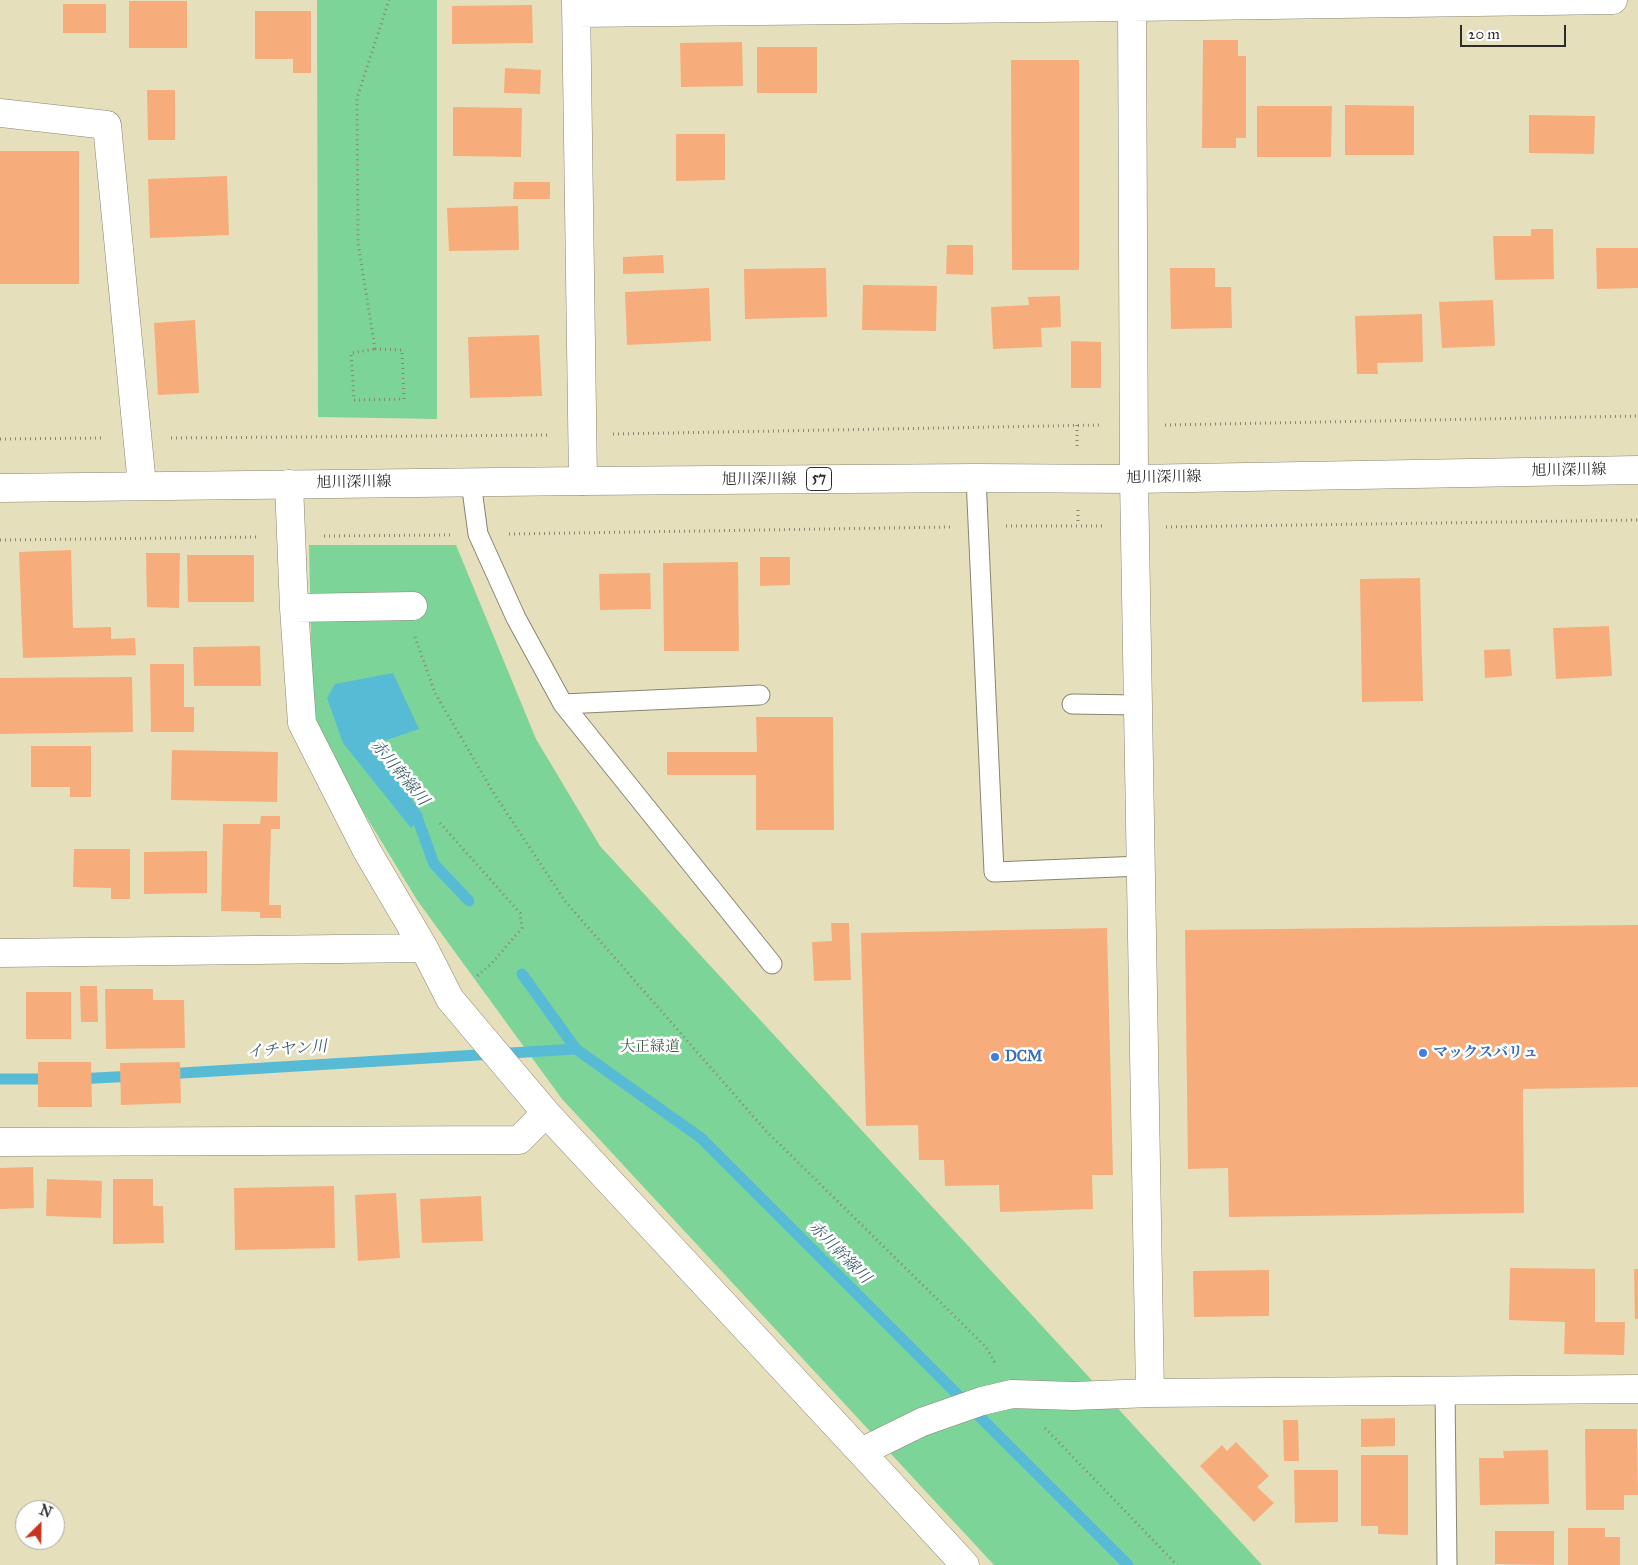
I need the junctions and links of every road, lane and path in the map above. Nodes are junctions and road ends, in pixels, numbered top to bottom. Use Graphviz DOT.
graph roads {
  1 [pos="389,0"];
  2 [pos="1613,0"];
  3 [pos="1428,1"];
  4 [pos="1132,4"];
  5 [pos="809,5"];
  6 [pos="576,6"];
  7 [pos="0,113"];
  8 [pos="374,349"];
  9 [pos="1638,416"];
  10 [pos="1134,426"];
  11 [pos="582,435"];
  12 [pos="137,438"];
  13 [pos="0,439"];
  14 [pos="1638,470"];
  15 [pos="976,478"];
  16 [pos="1134,479"];
  17 [pos="583,481"];
  18 [pos="471,482"];
  19 [pos="289,484"];
  20 [pos="142,485"];
  21 [pos="0,488"];
  22 [pos="1638,520"];
  23 [pos="978,526"];
  24 [pos="1135,527"];
  25 [pos="478,534"];
  26 [pos="291,536"];
  27 [pos="0,540"];
  28 [pos="413,606"];
  29 [pos="294,608"];
  30 [pos="760,695"];
  31 [pos="562,704"];
  32 [pos="1072,704"];
  33 [pos="1138,705"];
  34 [pos="440,823"];
  35 [pos="1141,866"];
  36 [pos="424,948"];
  37 [pos="0,953"];
  38 [pos="772,964"];
  39 [pos="450,998"];
  40 [pos="546,1114"];
  41 [pos="0,1142"];
  42 [pos="1638,1389"];
  43 [pos="1445,1390"];
  44 [pos="1150,1393"];
  45 [pos="1012,1394"];
  46 [pos="861,1452"];
  47 [pos="965,1565"];
  48 [pos="1177,1565"];
  49 [pos="1446,1565"];
  1 -- 8 [label="path"];
  2 -- 3 [label="street"];
  3 -- 4 [label="street"];
  4 -- 5 [label="street"];
  4 -- 10 [label="street"];
  5 -- 6 [label="street"];
  6 -- 11 [label="street"];
  7 -- 12 [label="street"];
  8 -- 8 [label="path"];
  9 -- 10 [label="path"];
  10 -- 11 [label="path"];
  10 -- 16 [label="street"];
  11 -- 12 [label="path"];
  11 -- 17 [label="street"];
  12 -- 13 [label="path"];
  12 -- 20 [label="street"];
  14 -- 16 [label="street, 旭川深川線 / 57"];
  15 -- 16 [label="street, 旭川深川線 / 57"];
  15 -- 17 [label="street, 旭川深川線 / 57"];
  15 -- 23 [label="lane"];
  16 -- 24 [label="street"];
  17 -- 18 [label="street, 旭川深川線 / 57"];
  18 -- 19 [label="street, 旭川深川線 / 57"];
  18 -- 25 [label="lane"];
  19 -- 20 [label="street, 旭川深川線 / 57"];
  19 -- 26 [label="street"];
  20 -- 21 [label="street, 旭川深川線 / 57"];
  22 -- 24 [label="path"];
  23 -- 24 [label="path"];
  23 -- 25 [label="path"];
  23 -- 35 [label="lane"];
  24 -- 33 [label="street"];
  25 -- 26 [label="path"];
  25 -- 31 [label="lane"];
  26 -- 27 [label="path"];
  26 -- 29 [label="street"];
  28 -- 29 [label="street"];
  28 -- 45 [label="path"];
  29 -- 36 [label="street"];
  30 -- 31 [label="lane"];
  31 -- 38 [label="lane"];
  32 -- 33 [label="lane"];
  33 -- 35 [label="street"];
  34 -- 39 [label="path"];
  35 -- 44 [label="street"];
  36 -- 37 [label="street"];
  36 -- 39 [label="street"];
  39 -- 40 [label="street"];
  40 -- 41 [label="street"];
  40 -- 46 [label="street"];
  42 -- 43 [label="street"];
  43 -- 44 [label="street"];
  43 -- 49 [label="lane"];
  44 -- 45 [label="street"];
  45 -- 46 [label="street"];
  45 -- 48 [label="path"];
  46 -- 47 [label="street"];
}
